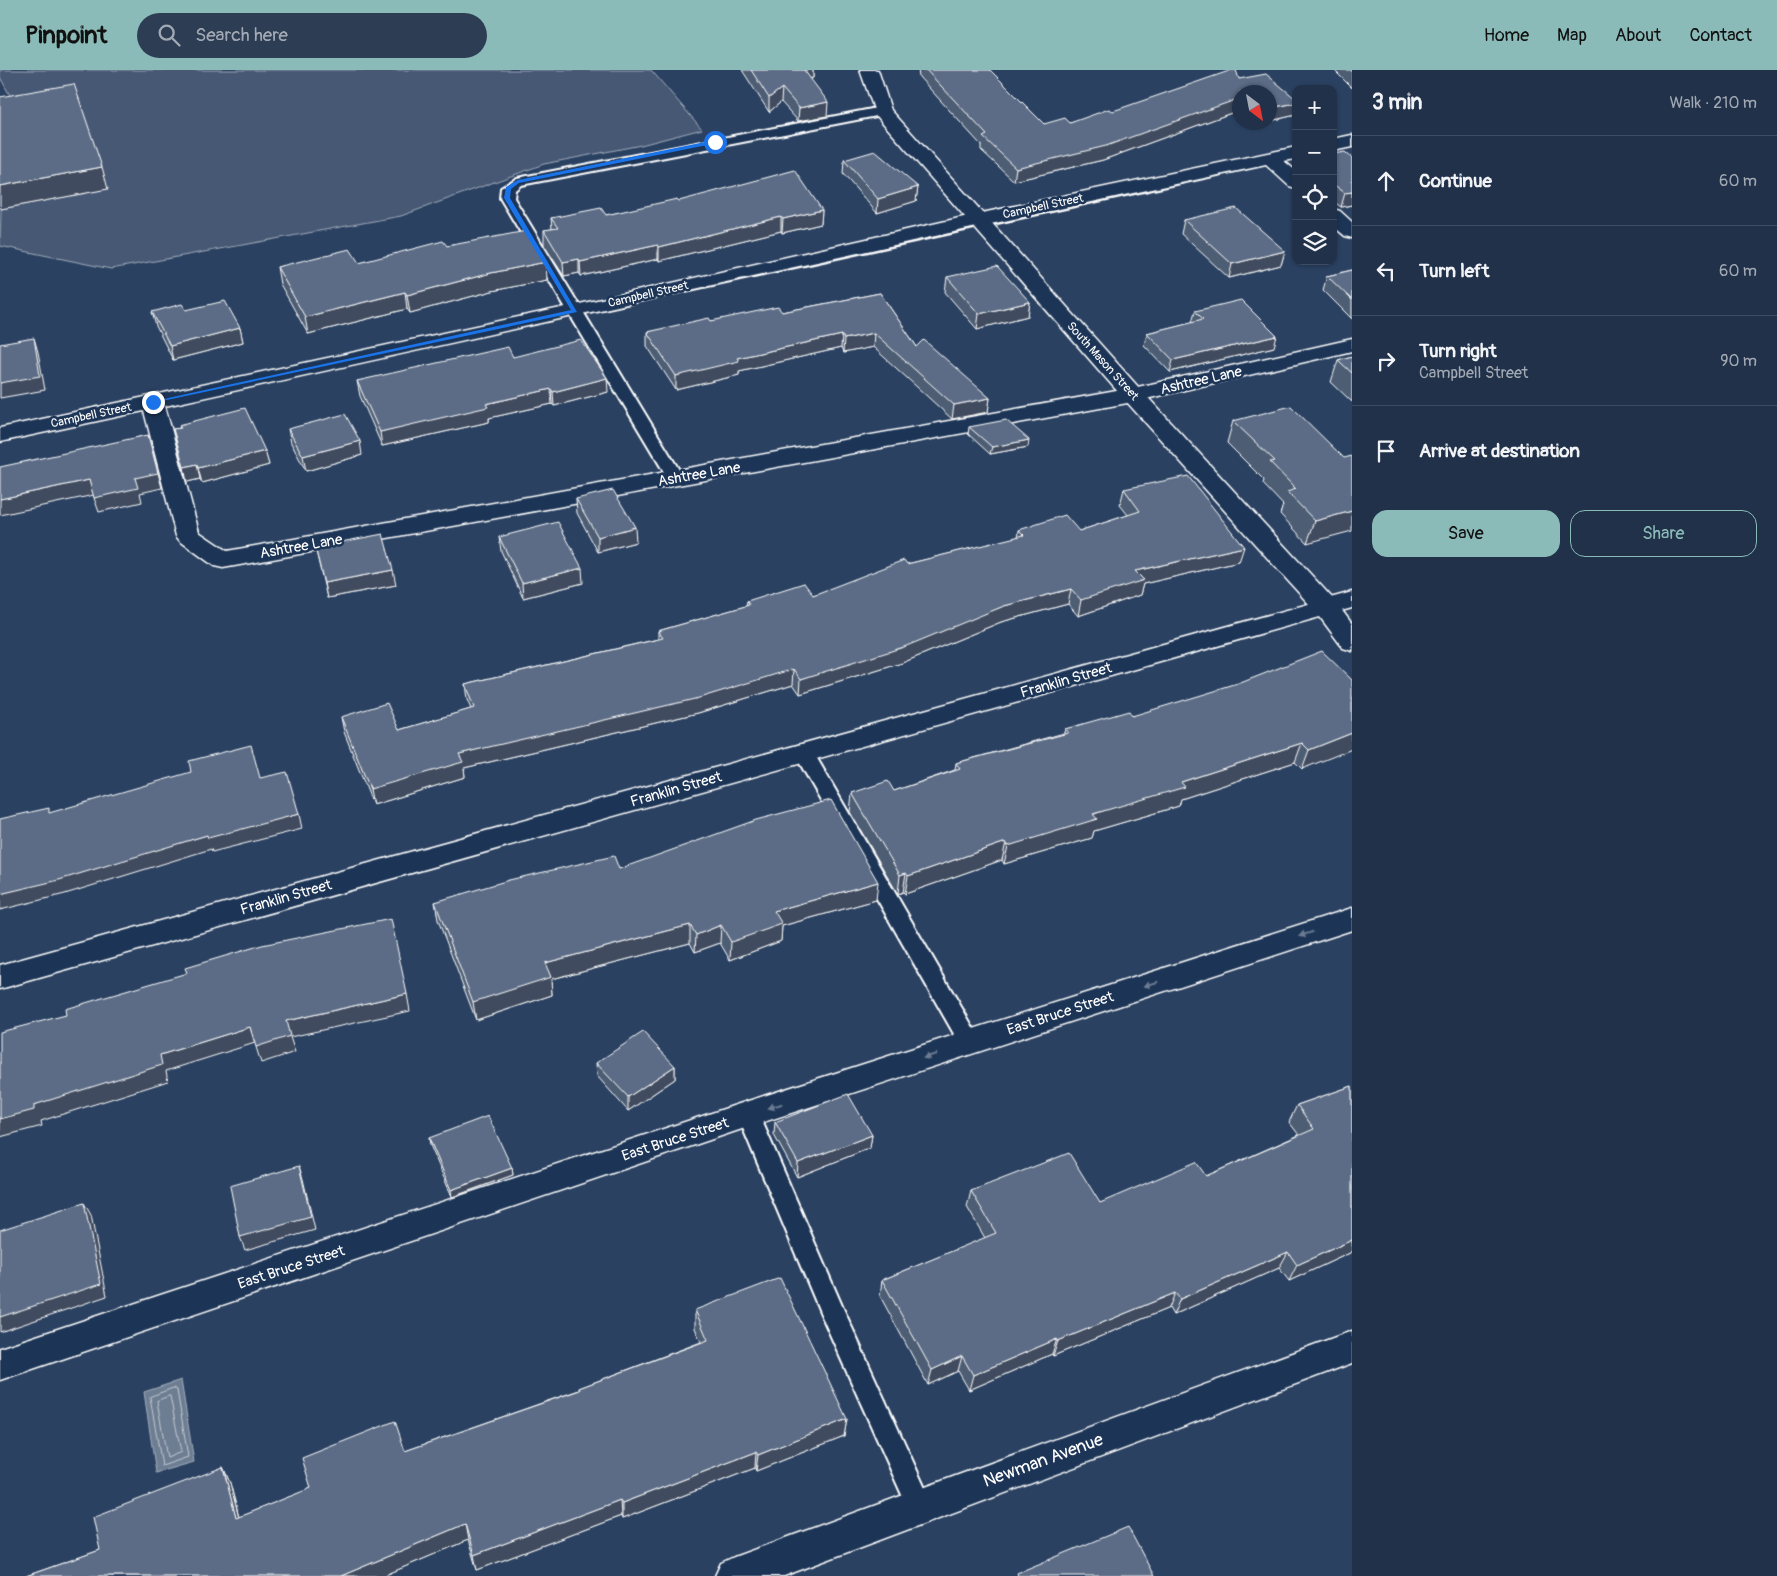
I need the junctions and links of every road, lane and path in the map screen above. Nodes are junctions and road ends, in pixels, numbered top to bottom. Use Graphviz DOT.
graph roads {
  1 [pos="869,70"];
  2 [pos="882,111"];
  3 [pos="1352,141"];
  4 [pos="1337,144"];
  5 [pos="1292,154"];
  6 [pos="1270,158"];
  7 [pos="1292,178"];
  8 [pos="1337,219"];
  9 [pos="977,220"];
  10 [pos="1352,232"];
  11 [pos="575,311"];
  12 [pos="1352,345"];
  13 [pos="1133,395"];
  14 [pos="153,402"];
  15 [pos="0,435"];
  16 [pos="676,478"];
  17 [pos="1352,600"];
  18 [pos="1326,607"];
  19 [pos="1352,642"];
  20 [pos="804,753"];
  21 [pos="1352,919"];
  22 [pos="0,977"];
  23 [pos="970,1042"];
  24 [pos="748,1114"];
  25 [pos="1352,1347"];
  26 [pos="0,1364"];
  27 [pos="920,1506"];
  28 [pos="734,1576"];
  1 -- 2 [label="street, South Mason Street"];
  2 -- 9 [label="street, South Mason Street"];
  2 -- 11 [label="lane"];
  3 -- 4 [label="street"];
  5 -- 6 [label="street, Campbell Street"];
  6 -- 7 [label="street"];
  6 -- 9 [label="street, Campbell Street"];
  8 -- 10 [label="street"];
  9 -- 11 [label="street, Campbell Street"];
  9 -- 13 [label="street, South Mason Street"];
  11 -- 14 [label="street, Campbell Street"];
  11 -- 16 [label="lane"];
  12 -- 13 [label="street, Ashtree Lane"];
  13 -- 16 [label="street, Ashtree Lane"];
  13 -- 18 [label="street, South Mason Street"];
  14 -- 15 [label="street, Campbell Street"];
  14 -- 16 [label="street, Ashtree Lane"];
  17 -- 18 [label="street, Franklin Street"];
  18 -- 19 [label="street, South Mason Street"];
  18 -- 20 [label="street, Franklin Street"];
  20 -- 22 [label="street, Franklin Street"];
  20 -- 23 [label="lane"];
  21 -- 23 [label="street, East Bruce Street, one-way"];
  23 -- 24 [label="street, East Bruce Street, one-way"];
  24 -- 26 [label="street, East Bruce Street"];
  24 -- 27 [label="lane"];
  25 -- 27 [label="street, Newman Avenue"];
  27 -- 28 [label="street, Newman Avenue"];
}
